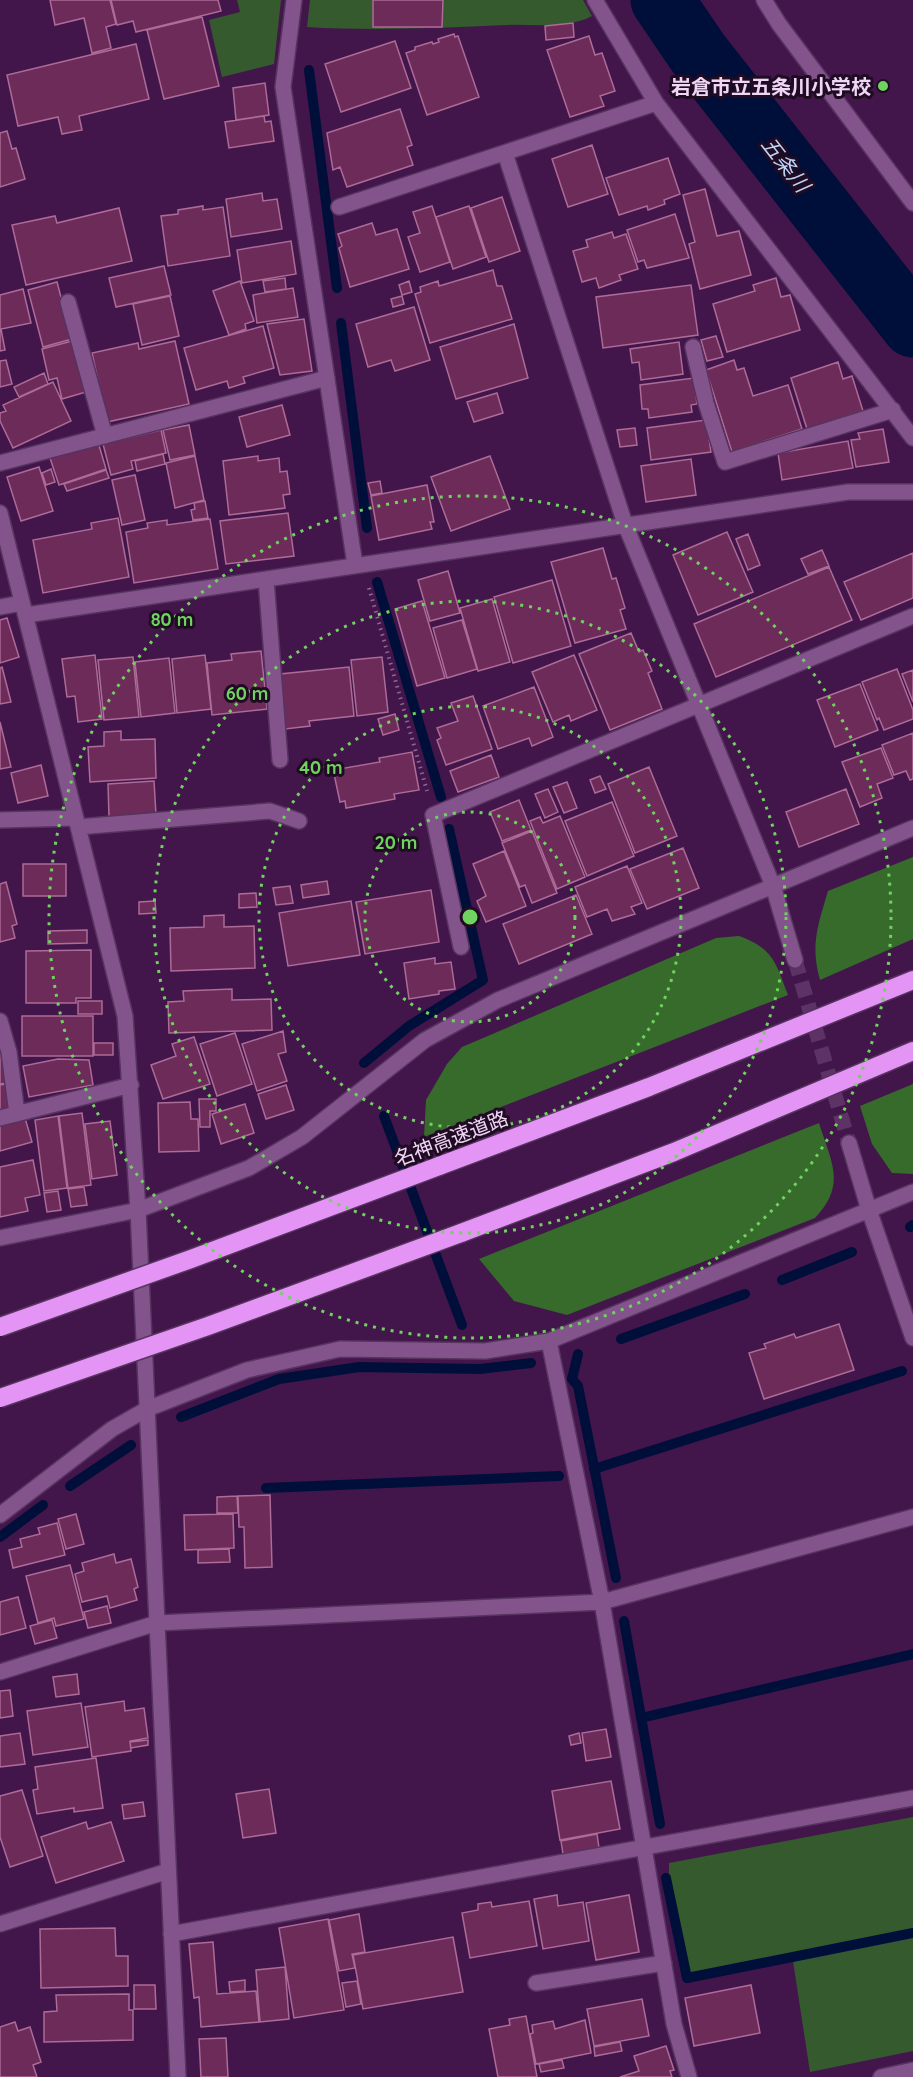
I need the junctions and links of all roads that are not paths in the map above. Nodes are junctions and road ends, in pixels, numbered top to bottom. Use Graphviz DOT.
graph roads {
  1 [pos="294,0"];
  2 [pos="596,0"];
  3 [pos="764,0"];
  4 [pos="656,103"];
  5 [pos="505,153"];
  6 [pos="913,203"];
  7 [pos="339,207"];
  8 [pos="68,302"];
  9 [pos="693,347"];
  10 [pos="327,378"];
  11 [pos="893,410"];
  12 [pos="105,436"];
  13 [pos="913,438"];
  14 [pos="0,464"];
  15 [pos="913,492"];
  16 [pos="0,513"];
  17 [pos="625,524"];
  18 [pos="359,565"];
  19 [pos="267,579"];
  20 [pos="0,607"];
  21 [pos="24,609"];
  22 [pos="913,616"];
  23 [pos="699,705"];
  24 [pos="280,760"];
  25 [pos="0,820"];
  26 [pos="299,821"];
  27 [pos="77,823"];
  28 [pos="913,828"];
  29 [pos="773,886"];
  30 [pos="461,947"];
  31 [pos="795,960"];
  32 [pos="913,980"];
  33 [pos="0,1021"];
  34 [pos="913,1051"];
  35 [pos="131,1085"];
  36 [pos="17,1114"];
  37 [pos="0,1118"];
  38 [pos="849,1143"];
  39 [pos="913,1192"];
  40 [pos="138,1210"];
  41 [pos="869,1210"];
  42 [pos="0,1238"];
  43 [pos="0,1327"];
  44 [pos="913,1338"];
  45 [pos="549,1341"];
  46 [pos="0,1398"];
  47 [pos="147,1409"];
  48 [pos="0,1515"];
  49 [pos="913,1517"];
  50 [pos="602,1602"];
  51 [pos="157,1623"];
  52 [pos="0,1672"];
  53 [pos="913,1798"];
  54 [pos="646,1846"];
  55 [pos="168,1871"];
  56 [pos="0,1924"];
  57 [pos="171,1934"];
  58 [pos="664,1963"];
  59 [pos="536,1983"];
  60 [pos="913,2070"];
  61 [pos="178,2077"];
  62 [pos="689,2077"];
  63 [pos="881,2077"];
  1 -- 10 [label="street"];
  2 -- 4 [label="street"];
  3 -- 6 [label="street"];
  4 -- 5 [label="street"];
  4 -- 11 [label="street"];
  5 -- 7 [label="street"];
  5 -- 17 [label="street"];
  8 -- 12 [label="street"];
  9 -- 11 [label="street"];
  10 -- 12 [label="street"];
  10 -- 18 [label="street"];
  11 -- 13 [label="street"];
  12 -- 14 [label="street"];
  15 -- 17 [label="street"];
  16 -- 21 [label="street"];
  17 -- 18 [label="street"];
  17 -- 23 [label="street"];
  18 -- 19 [label="street"];
  19 -- 21 [label="street"];
  19 -- 24 [label="street"];
  20 -- 21 [label="street"];
  21 -- 27 [label="street"];
  22 -- 23 [label="street"];
  23 -- 29 [label="street"];
  23 -- 30 [label="street"];
  25 -- 27 [label="street"];
  26 -- 27 [label="street"];
  27 -- 35 [label="street"];
  28 -- 29 [label="street"];
  29 -- 31 [label="street"];
  29 -- 40 [label="street"];
  32 -- 43 [label="highway, 名神高速道路, bridge"];
  33 -- 36 [label="street"];
  34 -- 46 [label="highway, bridge"];
  35 -- 36 [label="street"];
  35 -- 40 [label="street"];
  36 -- 37 [label="street"];
  38 -- 41 [label="street"];
  39 -- 41 [label="street"];
  40 -- 42 [label="street"];
  40 -- 47 [label="street"];
  41 -- 44 [label="street"];
  41 -- 45 [label="street"];
  45 -- 47 [label="street"];
  45 -- 50 [label="street"];
  47 -- 48 [label="street"];
  47 -- 51 [label="street"];
  49 -- 50 [label="street"];
  50 -- 51 [label="street"];
  50 -- 54 [label="street"];
  51 -- 52 [label="street"];
  51 -- 55 [label="street"];
  53 -- 54 [label="street"];
  54 -- 57 [label="street"];
  54 -- 58 [label="street"];
  55 -- 56 [label="street"];
  55 -- 57 [label="street"];
  57 -- 61 [label="street"];
  58 -- 59 [label="street"];
  58 -- 62 [label="street"];
  60 -- 63 [label="street"];
}
